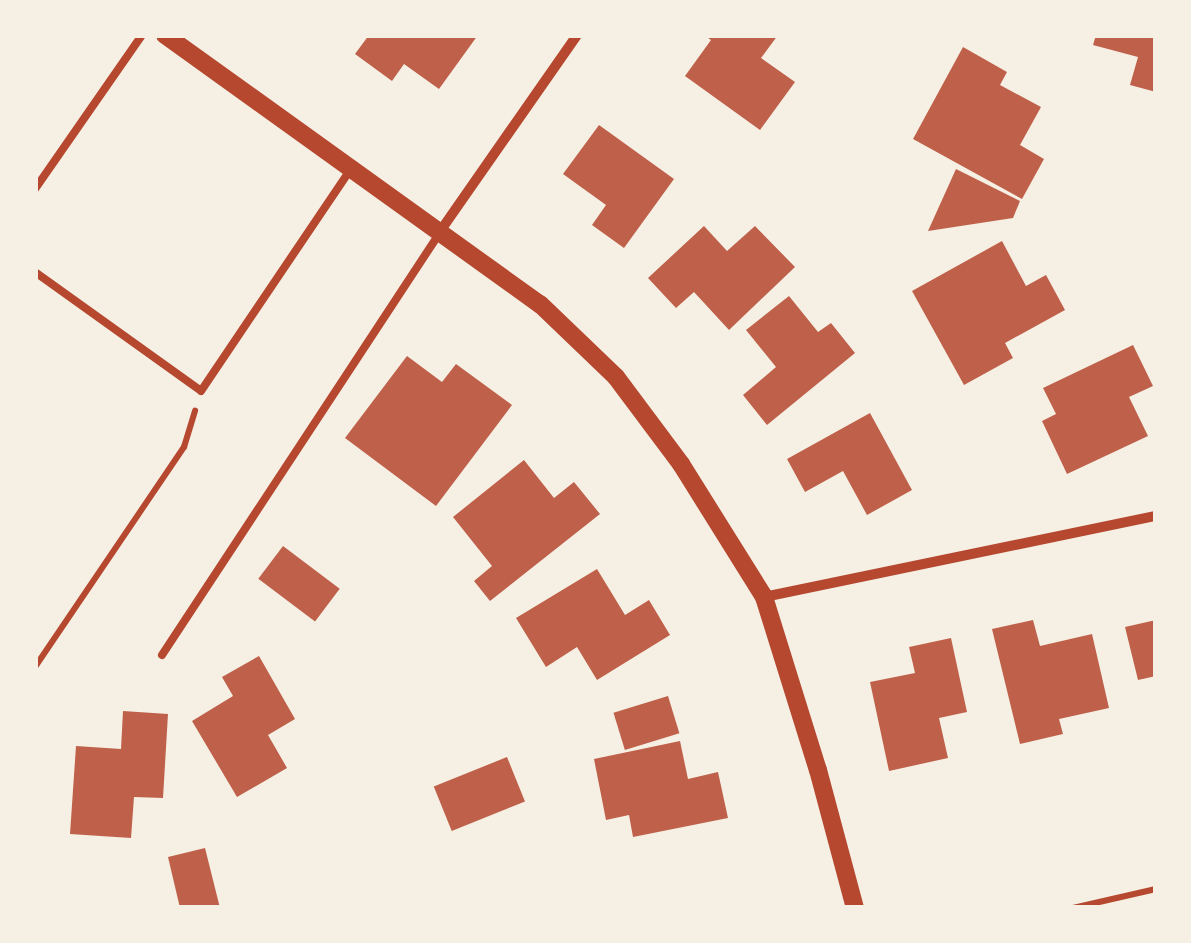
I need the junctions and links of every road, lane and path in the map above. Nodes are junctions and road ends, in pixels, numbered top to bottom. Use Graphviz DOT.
graph roads {
  1 [pos="142,35"];
  2 [pos="165,35"];
  3 [pos="577,35"];
  4 [pos="352,166"];
  5 [pos="35,189"];
  6 [pos="442,230"];
  7 [pos="35,272"];
  8 [pos="201,391"];
  9 [pos="1156,516"];
  10 [pos="764,597"];
  11 [pos="162,655"];
  12 [pos="35,667"];
  13 [pos="1156,889"];
  14 [pos="855,908"];
  15 [pos="1073,908"];
  1 -- 5 [label="lane"];
  2 -- 4 [label="street"];
  3 -- 6 [label="street"];
  4 -- 6 [label="street"];
  4 -- 8 [label="lane"];
  6 -- 10 [label="street"];
  6 -- 11 [label="lane"];
  7 -- 8 [label="lane"];
  8 -- 12 [label="path"];
  9 -- 10 [label="street"];
  10 -- 14 [label="street"];
  13 -- 15 [label="path"];
}
